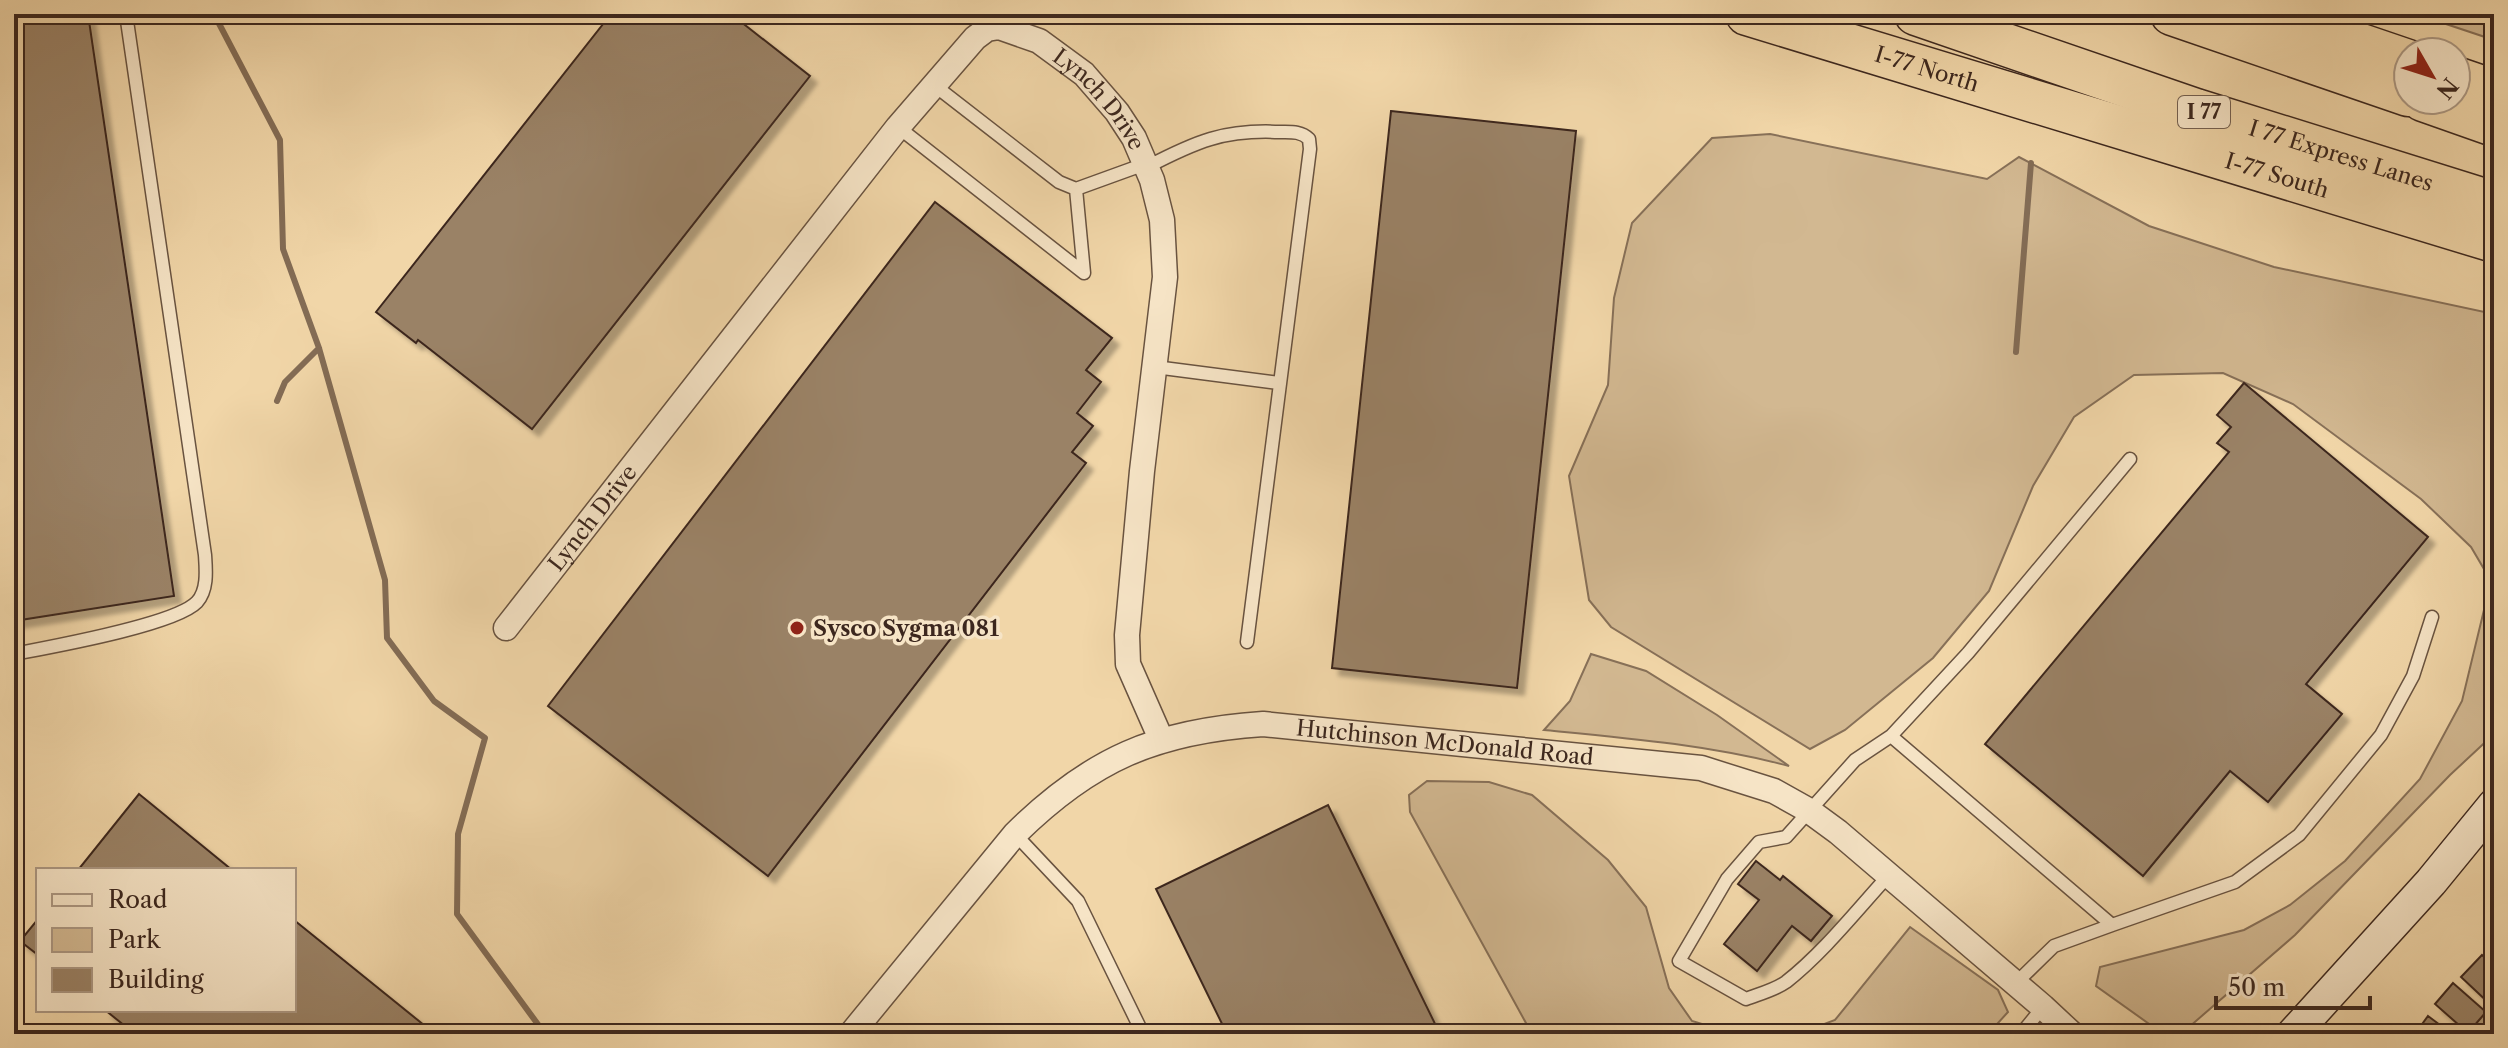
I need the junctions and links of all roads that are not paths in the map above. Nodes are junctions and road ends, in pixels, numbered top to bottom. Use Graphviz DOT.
graph roads {
  1 [pos="126,14"];
  2 [pos="1747,14"];
  3 [pos="1916,14"];
  4 [pos="2172,14"];
  5 [pos="2270,14"];
  6 [pos="2392,56"];
  7 [pos="2472,83"];
  8 [pos="934,85"];
  9 [pos="2392,90"];
  10 [pos="2494,91"];
  11 [pos="2060,109"];
  12 [pos="2468,116"];
  13 [pos="2494,125"];
  14 [pos="898,127"];
  15 [pos="1146,166"];
  16 [pos="1076,189"];
  17 [pos="2494,203"];
  18 [pos="2494,241"];
  19 [pos="1155,367"];
  20 [pos="1279,383"];
  21 [pos="2130,459"];
  22 [pos="2432,617"];
  23 [pos="506,628"];
  24 [pos="1247,642"];
  25 [pos="14,654"];
  26 [pos="1891,736"];
  27 [pos="1161,739"];
  28 [pos="2494,805"];
  29 [pos="1808,810"];
  30 [pos="1015,834"];
  31 [pos="1889,875"];
  32 [pos="2112,925"];
  33 [pos="2016,983"];
  34 [pos="2043,1007"];
  35 [pos="851,1034"];
  36 [pos="1143,1034"];
  37 [pos="2021,1034"];
  38 [pos="2072,1034"];
  39 [pos="2293,1034"];
  1 -- 25 [label="lane"];
  2 -- 11 [label="highway, I-77 North / I 77"];
  3 -- 17 [label="highway, I 77 Express Lanes / I 77"];
  4 -- 9 [label="highway"];
  5 -- 6 [label="highway"];
  7 -- 10 [label="highway"];
  8 -- 14 [label="street, Lynch Drive"];
  8 -- 15 [label="street, Lynch Drive"];
  8 -- 16 [label="lane"];
  11 -- 18 [label="highway, I-77 South / I 77"];
  12 -- 13 [label="highway"];
  14 -- 16 [label="lane"];
  14 -- 23 [label="street, Lynch Drive"];
  15 -- 16 [label="lane"];
  15 -- 19 [label="street, Lynch Drive"];
  15 -- 20 [label="lane"];
  19 -- 20 [label="lane"];
  19 -- 27 [label="street, Lynch Drive"];
  20 -- 24 [label="lane"];
  21 -- 26 [label="lane"];
  22 -- 32 [label="lane"];
  26 -- 29 [label="lane"];
  26 -- 32 [label="lane"];
  27 -- 29 [label="street, Hutchinson McDonald Road"];
  27 -- 30 [label="street, Hutchinson McDonald Road"];
  28 -- 39 [label="main road"];
  29 -- 31 [label="street, Hutchinson McDonald Road"];
  29 -- 31 [label="lane"];
  30 -- 35 [label="street, Hutchinson McDonald Road"];
  30 -- 36 [label="lane"];
  31 -- 33 [label="street, Hutchinson McDonald Road"];
  32 -- 33 [label="lane"];
  33 -- 34 [label="street, Hutchinson McDonald Road"];
  34 -- 37 [label="lane"];
  34 -- 38 [label="street, Hutchinson McDonald Road"];
}
